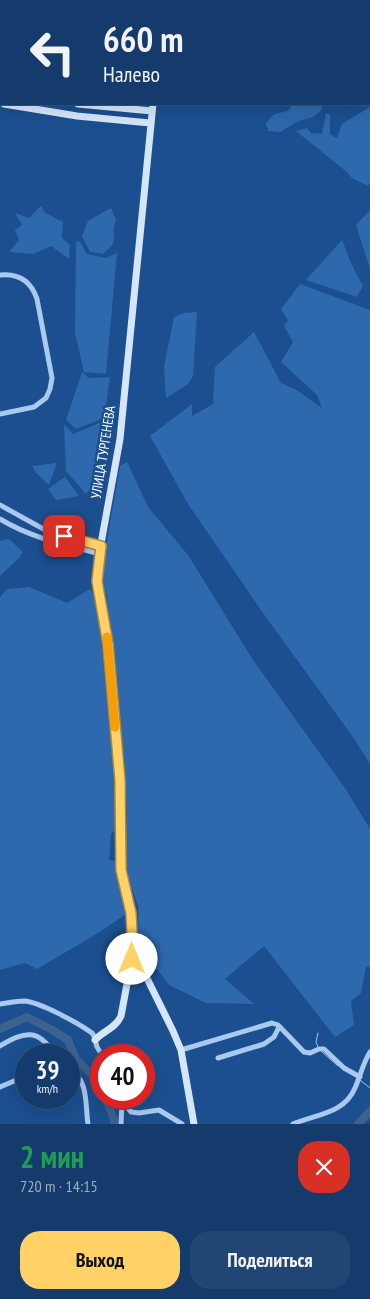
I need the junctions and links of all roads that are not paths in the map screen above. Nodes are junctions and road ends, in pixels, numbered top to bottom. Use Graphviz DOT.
graph roads {
  1 [pos="12,105"];
  2 [pos="90,105"];
  3 [pos="101,106"];
  4 [pos="153,108"];
  5 [pos="100,118"];
  6 [pos="150,123"];
  7 [pos="0,275"];
  8 [pos="0,414"];
  9 [pos="0,505"];
  10 [pos="0,520"];
  11 [pos="32,522"];
  12 [pos="27,534"];
  13 [pos="100,550"];
  14 [pos="133,952"];
  15 [pos="0,1004"];
  16 [pos="279,1027"];
  17 [pos="95,1040"];
  18 [pos="46,1044"];
  19 [pos="96,1044"];
  20 [pos="0,1046"];
  21 [pos="180,1050"];
  22 [pos="370,1052"];
  23 [pos="218,1058"];
  24 [pos="360,1077"];
  25 [pos="80,1080"];
  26 [pos="15,1081"];
  27 [pos="0,1087"];
  28 [pos="121,1109"];
  29 [pos="129,1109"];
  30 [pos="88,1124"];
  31 [pos="121,1124"];
  32 [pos="182,1124"];
  33 [pos="194,1124"];
  34 [pos="293,1124"];
  1 -- 5 [label="street"];
  2 -- 3 [label="street"];
  3 -- 4 [label="street"];
  3 -- 5 [label="street"];
  4 -- 6 [label="street, УЛИЦА ТУРГЕНЕВА"];
  5 -- 6 [label="street"];
  6 -- 13 [label="street, УЛИЦА ТУРГЕНЕВА"];
  7 -- 8 [label="street"];
  9 -- 11 [label="street"];
  10 -- 12 [label="street"];
  11 -- 12 [label="street"];
  11 -- 13 [label="street"];
  12 -- 13 [label="street"];
  13 -- 14 [label="street, УЛИЦА ТУРГЕНЕВА"];
  14 -- 17 [label="street"];
  14 -- 21 [label="street"];
  15 -- 17 [label="street"];
  16 -- 21 [label="street"];
  16 -- 23 [label="street"];
  16 -- 24 [label="street"];
  17 -- 19 [label="street"];
  18 -- 20 [label="street"];
  21 -- 33 [label="street"];
  22 -- 24 [label="street"];
  24 -- 34 [label="street"];
  25 -- 30 [label="street"];
  26 -- 27 [label="street"];
  28 -- 31 [label="street"];
  29 -- 32 [label="street"];
}
